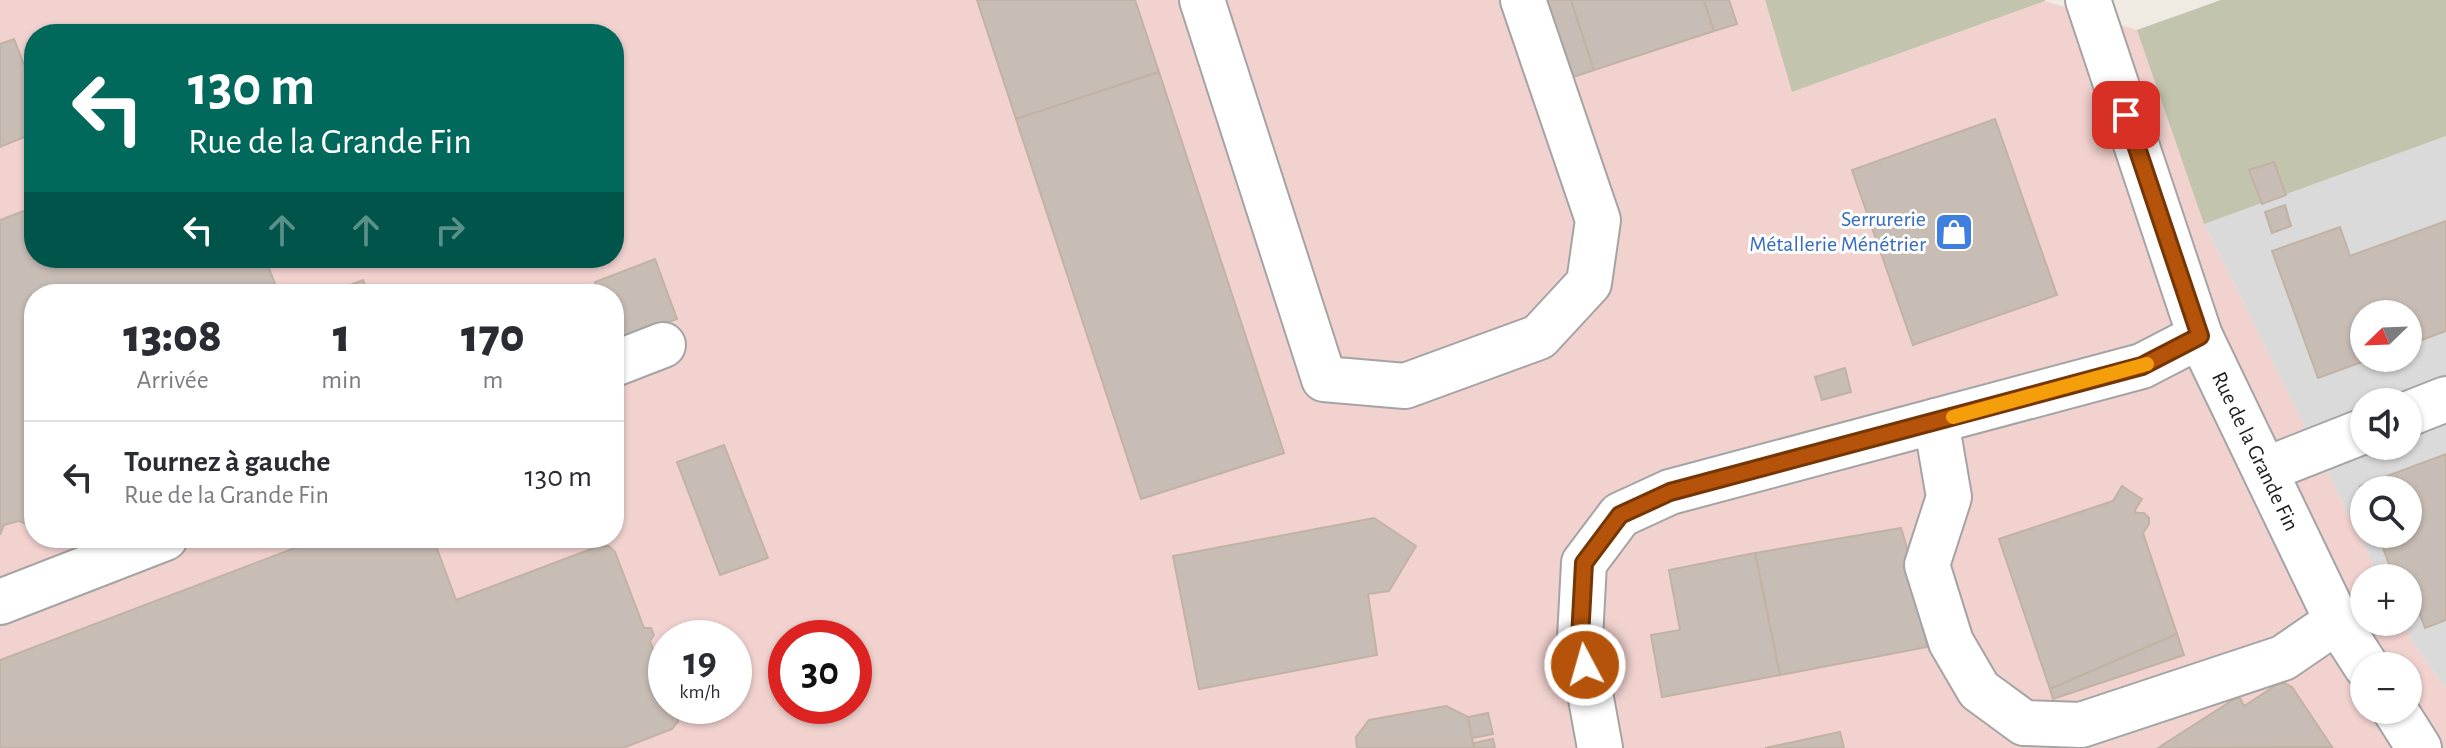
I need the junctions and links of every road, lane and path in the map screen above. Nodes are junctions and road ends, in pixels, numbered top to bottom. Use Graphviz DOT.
graph roads {
  1 [pos="1202,0"];
  2 [pos="1523,0"];
  3 [pos="2088,0"];
  4 [pos="2200,336"];
  5 [pos="663,345"];
  6 [pos="624,360"];
  7 [pos="2446,399"];
  8 [pos="2422,408"];
  9 [pos="1936,421"];
  10 [pos="2350,437"];
  11 [pos="2265,470"];
  12 [pos="139,548"];
  13 [pos="0,602"];
  14 [pos="2337,621"];
  15 [pos="2357,652"];
  16 [pos="2404,724"];
  17 [pos="1600,748"];
  18 [pos="2419,748"];
  1 -- 2 [label="street"];
  3 -- 4 [label="street, Rue de la Grande Fin"];
  4 -- 9 [label="street"];
  4 -- 11 [label="street, Rue de la Grande Fin"];
  5 -- 6 [label="street"];
  7 -- 8 [label="street"];
  9 -- 14 [label="street"];
  9 -- 17 [label="street"];
  10 -- 11 [label="street"];
  11 -- 14 [label="street, Rue de la Grande Fin"];
  12 -- 13 [label="street"];
  14 -- 15 [label="street, Rue de la Grande Fin"];
  16 -- 18 [label="street"];
}
